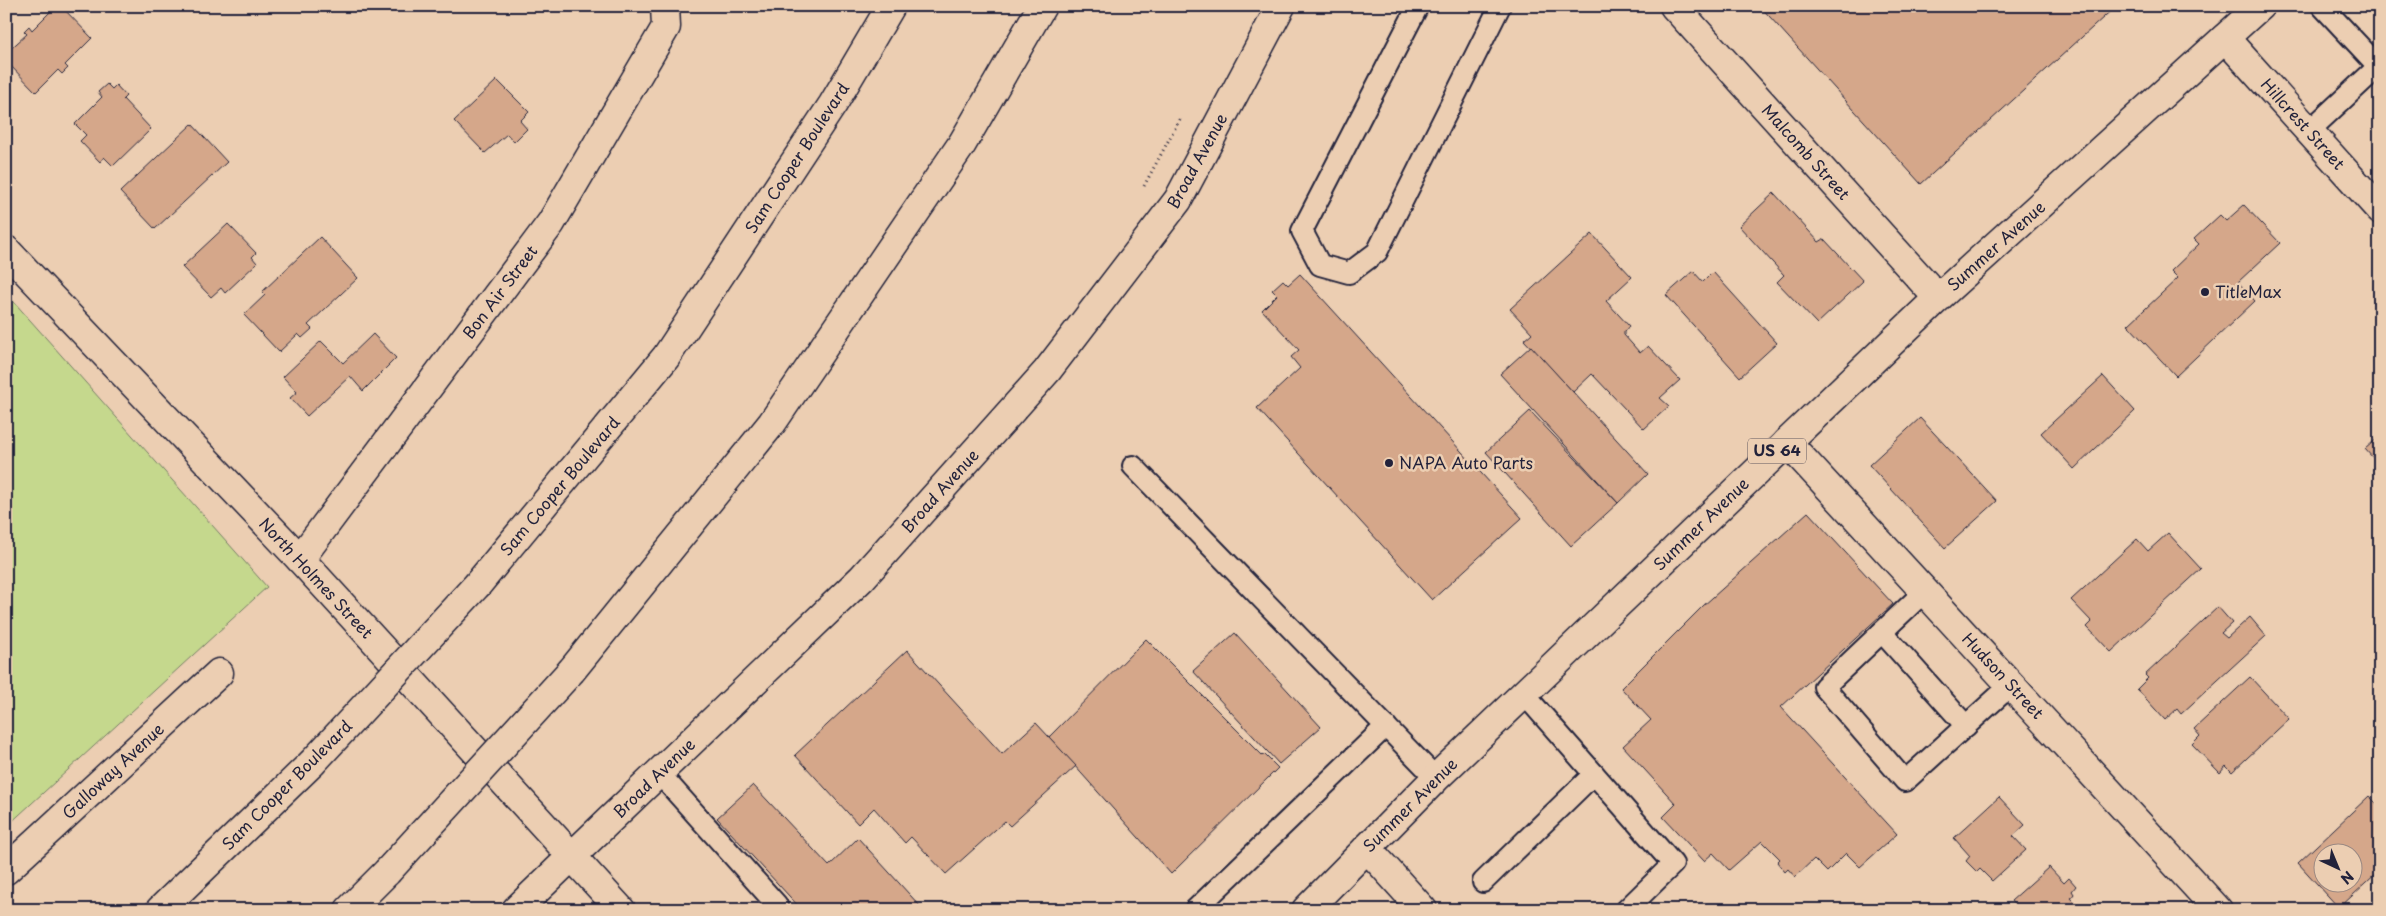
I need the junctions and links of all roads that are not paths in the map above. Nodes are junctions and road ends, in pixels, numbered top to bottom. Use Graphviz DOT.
graph roads {
  1 [pos="665,6"];
  2 [pos="891,6"];
  3 [pos="1042,6"];
  4 [pos="1281,6"];
  5 [pos="1418,6"];
  6 [pos="1500,6"];
  7 [pos="1674,6"];
  8 [pos="2260,6"];
  9 [pos="2322,6"];
  10 [pos="2226,38"];
  11 [pos="2379,66"];
  12 [pos="2309,131"];
  13 [pos="2380,210"];
  14 [pos="6,250"];
  15 [pos="1938,298"];
  16 [pos="1787,442"];
  17 [pos="1133,466"];
  18 [pos="300,559"];
  19 [pos="1925,591"];
  20 [pos="1882,632"];
  21 [pos="219,673"];
  22 [pos="2012,685"];
  23 [pos="1524,694"];
  24 [pos="1386,726"];
  25 [pos="1966,726"];
  26 [pos="658,773"];
  27 [pos="1594,774"];
  28 [pos="1436,778"];
  29 [pos="1367,848"];
  30 [pos="571,858"];
  31 [pos="6,870"];
  32 [pos="1483,882"];
  33 [pos="160,910"];
  34 [pos="350,910"];
  35 [pos="516,910"];
  36 [pos="621,910"];
  37 [pos="772,910"];
  38 [pos="1195,910"];
  39 [pos="1306,910"];
  40 [pos="1423,910"];
  41 [pos="1626,910"];
  42 [pos="2218,910"];
  1 -- 18 [label="main road, Bon Air Street"];
  2 -- 33 [label="main road, Sam Cooper Boulevard, bridge"];
  3 -- 34 [label="main road, bridge"];
  4 -- 26 [label="main road, Broad Avenue"];
  5 -- 6 [label="lane"];
  7 -- 15 [label="main road, Malcomb Street"];
  8 -- 10 [label="main road, Summer Avenue / US 64"];
  9 -- 11 [label="lane"];
  10 -- 12 [label="main road, Hillcrest Street"];
  10 -- 15 [label="main road, Summer Avenue / US 64"];
  11 -- 12 [label="lane"];
  12 -- 13 [label="main road, Hillcrest Street"];
  14 -- 18 [label="main road, North Holmes Street"];
  15 -- 16 [label="main road, Summer Avenue / US 64"];
  16 -- 19 [label="main road, Hudson Street"];
  16 -- 23 [label="main road, Summer Avenue / US 64"];
  17 -- 24 [label="lane"];
  18 -- 30 [label="main road, North Holmes Street"];
  19 -- 20 [label="lane"];
  19 -- 22 [label="main road, Hudson Street"];
  20 -- 25 [label="lane"];
  20 -- 25 [label="lane"];
  21 -- 31 [label="main road, Galloway Avenue"];
  22 -- 25 [label="lane"];
  22 -- 42 [label="main road, Hudson Street"];
  23 -- 27 [label="lane"];
  23 -- 28 [label="main road, Summer Avenue / US 64"];
  24 -- 28 [label="lane"];
  24 -- 38 [label="lane"];
  26 -- 30 [label="main road, Broad Avenue"];
  26 -- 37 [label="lane"];
  27 -- 32 [label="lane"];
  27 -- 41 [label="lane"];
  28 -- 29 [label="main road, Summer Avenue / US 64"];
  29 -- 39 [label="main road, Summer Avenue / US 64"];
  29 -- 40 [label="main road"];
  30 -- 35 [label="main road, Broad Avenue"];
  30 -- 36 [label="main road, North Holmes Street"];
}
